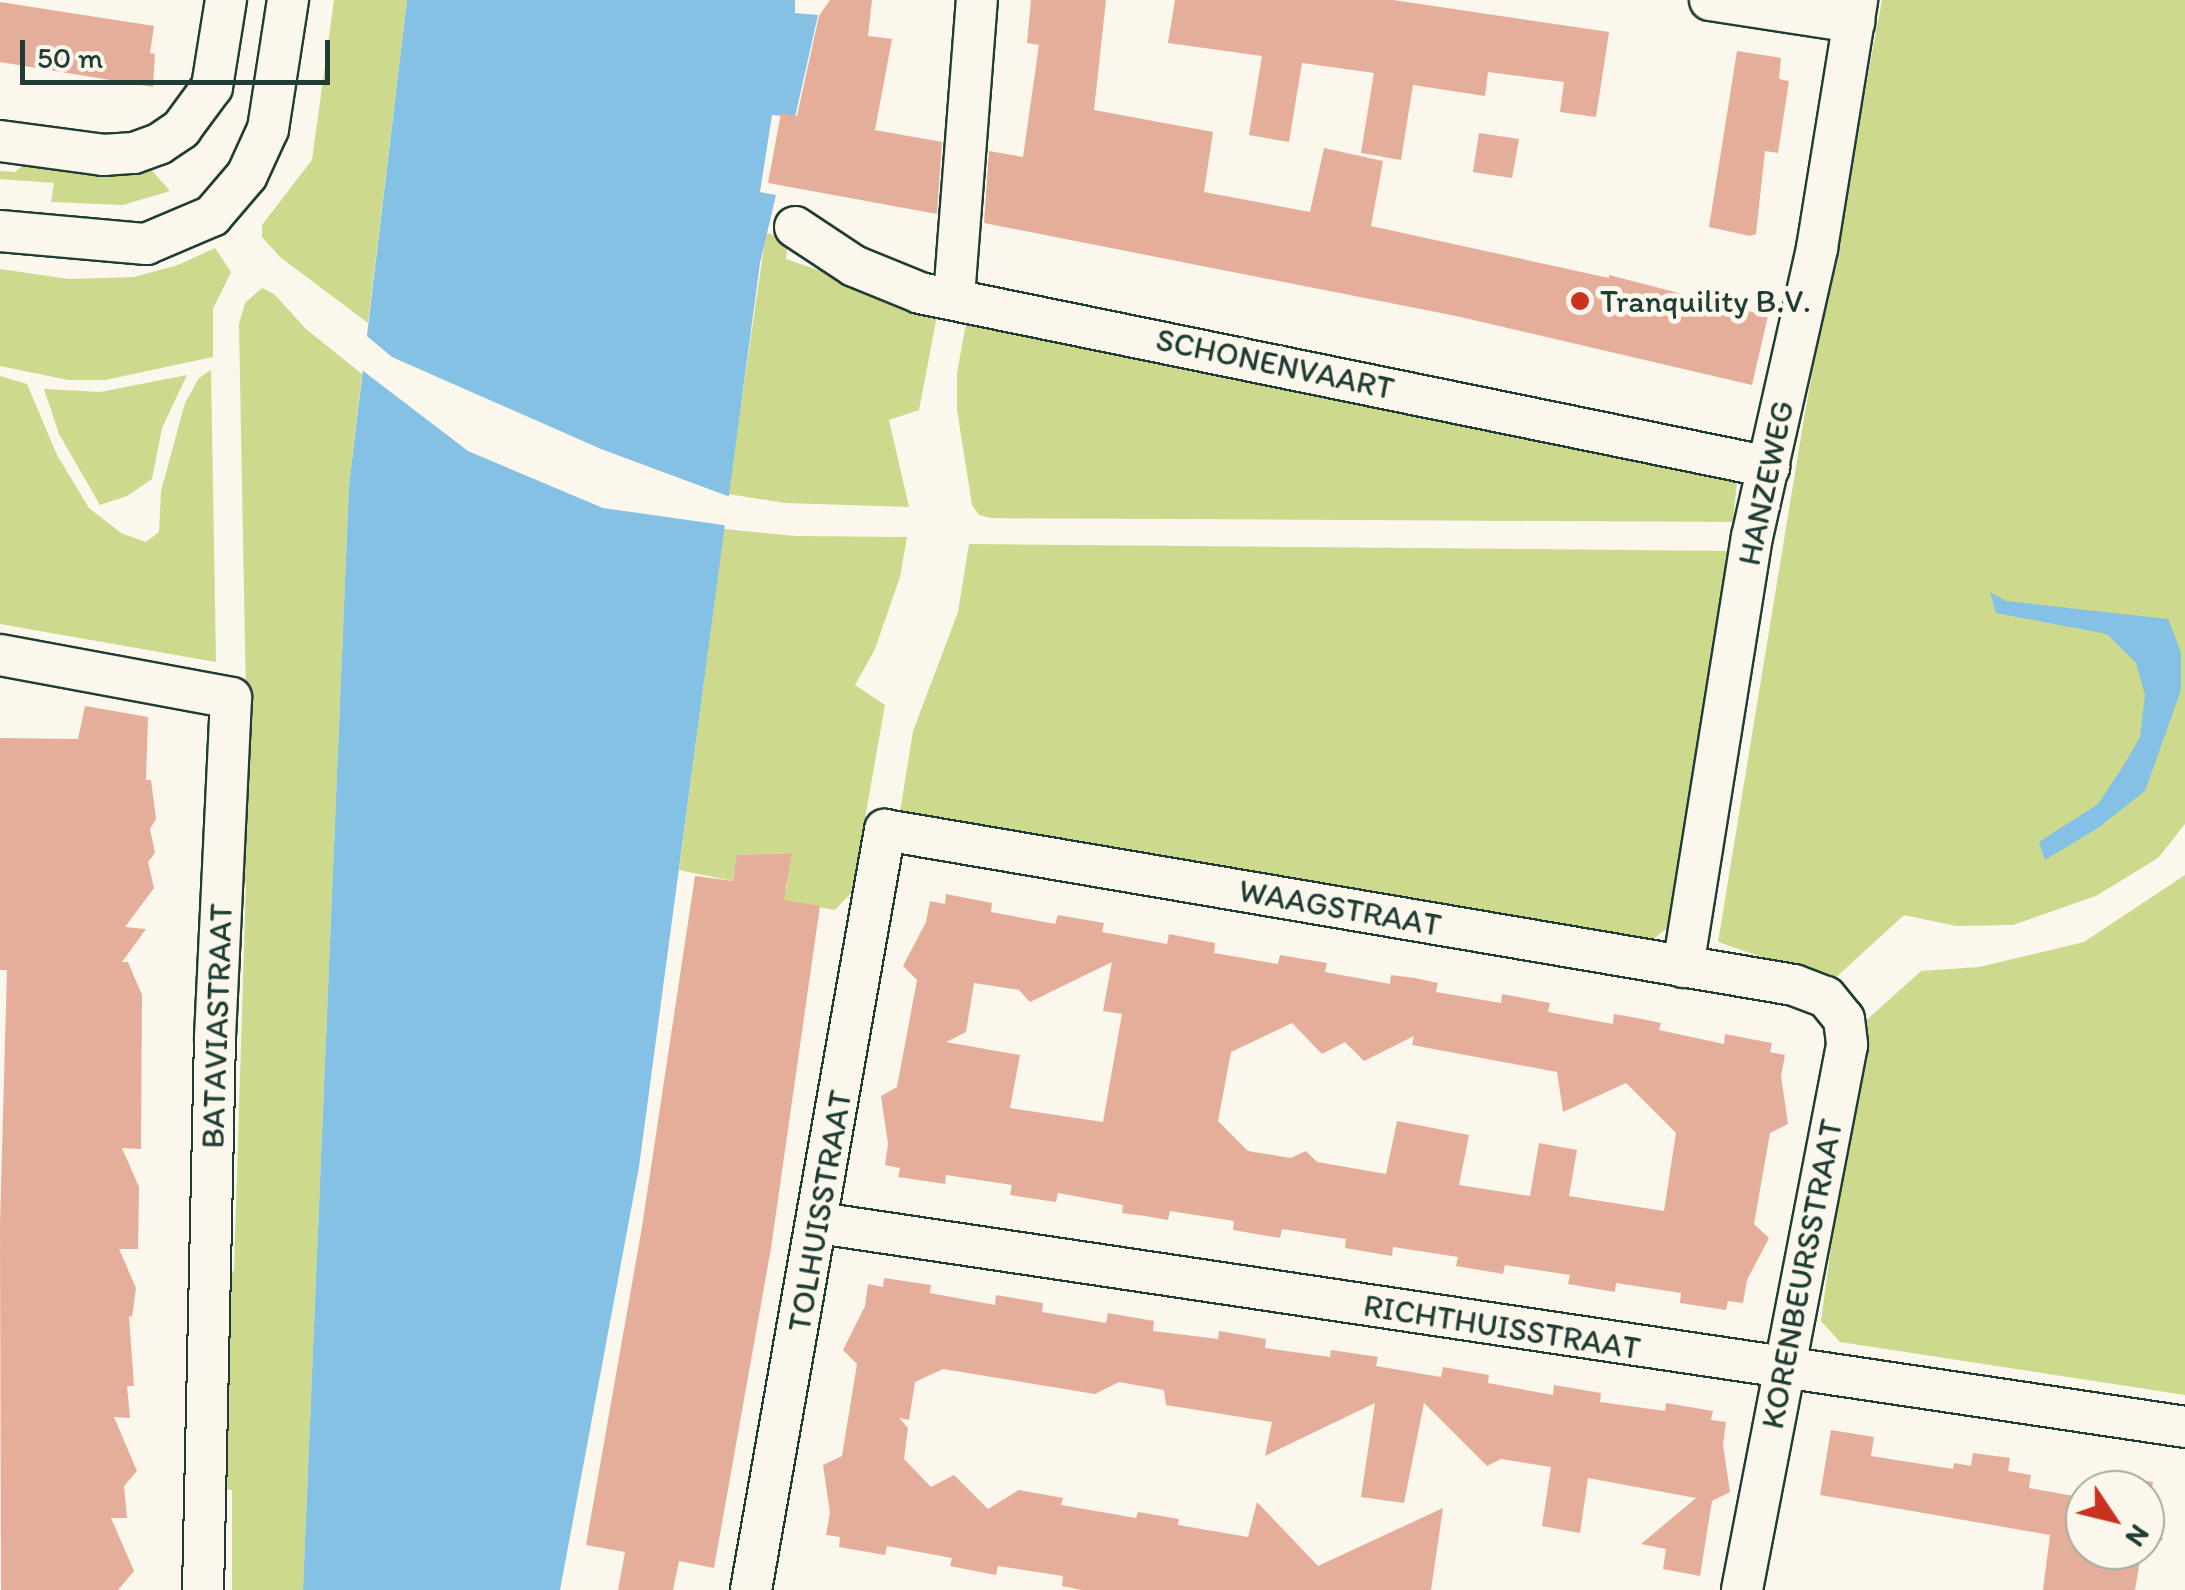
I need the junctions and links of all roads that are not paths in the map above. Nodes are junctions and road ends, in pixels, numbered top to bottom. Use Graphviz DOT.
graph roads {
  1 [pos="226,0"];
  2 [pos="288,0"];
  3 [pos="978,0"];
  4 [pos="1710,0"];
  5 [pos="1855,11"];
  6 [pos="0,140"];
  7 [pos="795,227"];
  8 [pos="0,231"];
  9 [pos="954,297"];
  10 [pos="1769,467"];
  11 [pos="0,655"];
  12 [pos="885,830"];
  13 [pos="1683,966"];
  14 [pos="1794,986"];
  15 [pos="819,1223"];
  16 [pos="1782,1370"];
  17 [pos="2185,1427"];
  18 [pos="757,1589"];
  19 [pos="202,1590"];
  20 [pos="1742,1590"];
  1 -- 6 [label="street"];
  2 -- 8 [label="street"];
  3 -- 9 [label="street"];
  4 -- 5 [label="street"];
  5 -- 10 [label="street, HANZEWEG"];
  7 -- 9 [label="street, SCHONENVAART"];
  9 -- 10 [label="street, SCHONENVAART"];
  10 -- 13 [label="street, HANZEWEG"];
  11 -- 19 [label="street, BATAVIASTRAAT"];
  12 -- 13 [label="street, WAAGSTRAAT"];
  12 -- 15 [label="street, TOLHUISSTRAAT"];
  13 -- 14 [label="street, WAAGSTRAAT"];
  14 -- 16 [label="street, KORENBEURSSTRAAT"];
  15 -- 16 [label="street, RICHTHUISSTRAAT"];
  15 -- 18 [label="street, TOLHUISSTRAAT"];
  16 -- 17 [label="street, RICHTHUISSTRAAT"];
  16 -- 20 [label="street, KORENBEURSSTRAAT"];
}
